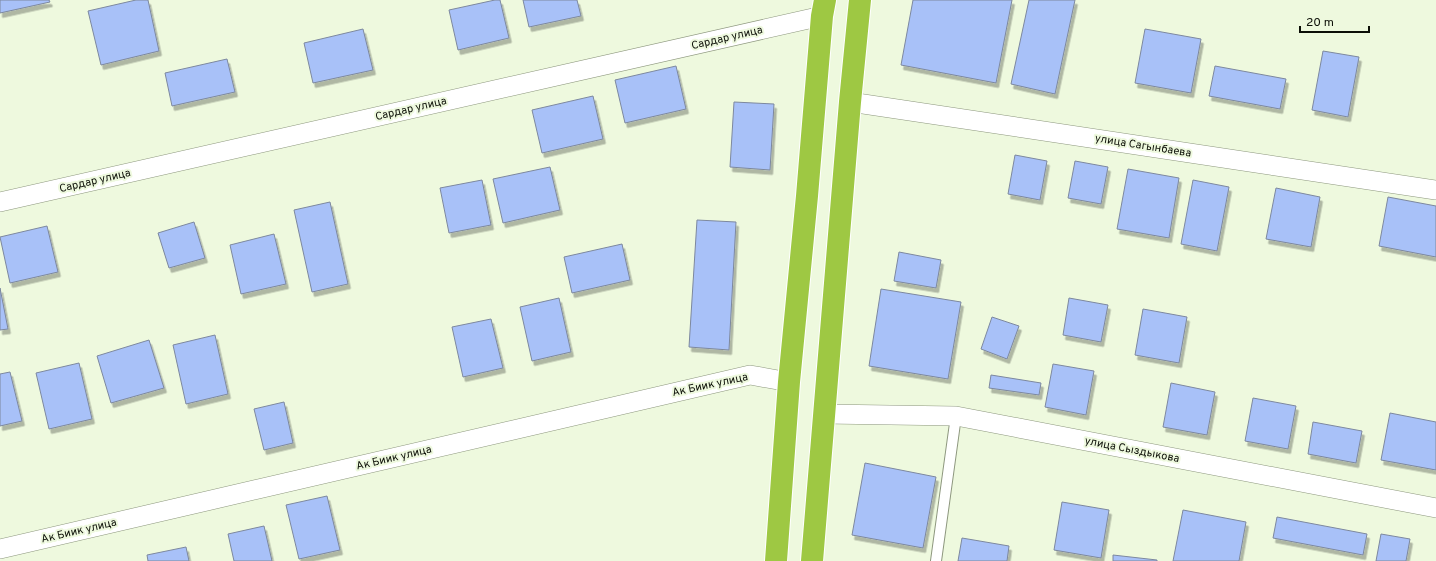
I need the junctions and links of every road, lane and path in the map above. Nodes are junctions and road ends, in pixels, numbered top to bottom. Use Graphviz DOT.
graph roads {
  1 [pos="860,0"];
  2 [pos="824,8"];
  3 [pos="850,102"];
  4 [pos="1436,190"];
  5 [pos="0,202"];
  6 [pos="789,382"];
  7 [pos="825,414"];
  8 [pos="956,416"];
  9 [pos="1436,508"];
  10 [pos="0,549"];
  11 [pos="776,561"];
  12 [pos="812,561"];
  13 [pos="936,561"];
  1 -- 3 [label="highway"];
  2 -- 5 [label="street, Сардар улица"];
  2 -- 6 [label="highway"];
  3 -- 4 [label="street, улица Сагынбаева"];
  3 -- 7 [label="highway"];
  6 -- 10 [label="street, Ак Биик улица"];
  6 -- 11 [label="highway"];
  7 -- 8 [label="street, улица Сыздыкова"];
  7 -- 12 [label="highway"];
  8 -- 9 [label="street, улица Сыздыкова"];
  8 -- 13 [label="lane"];
}
